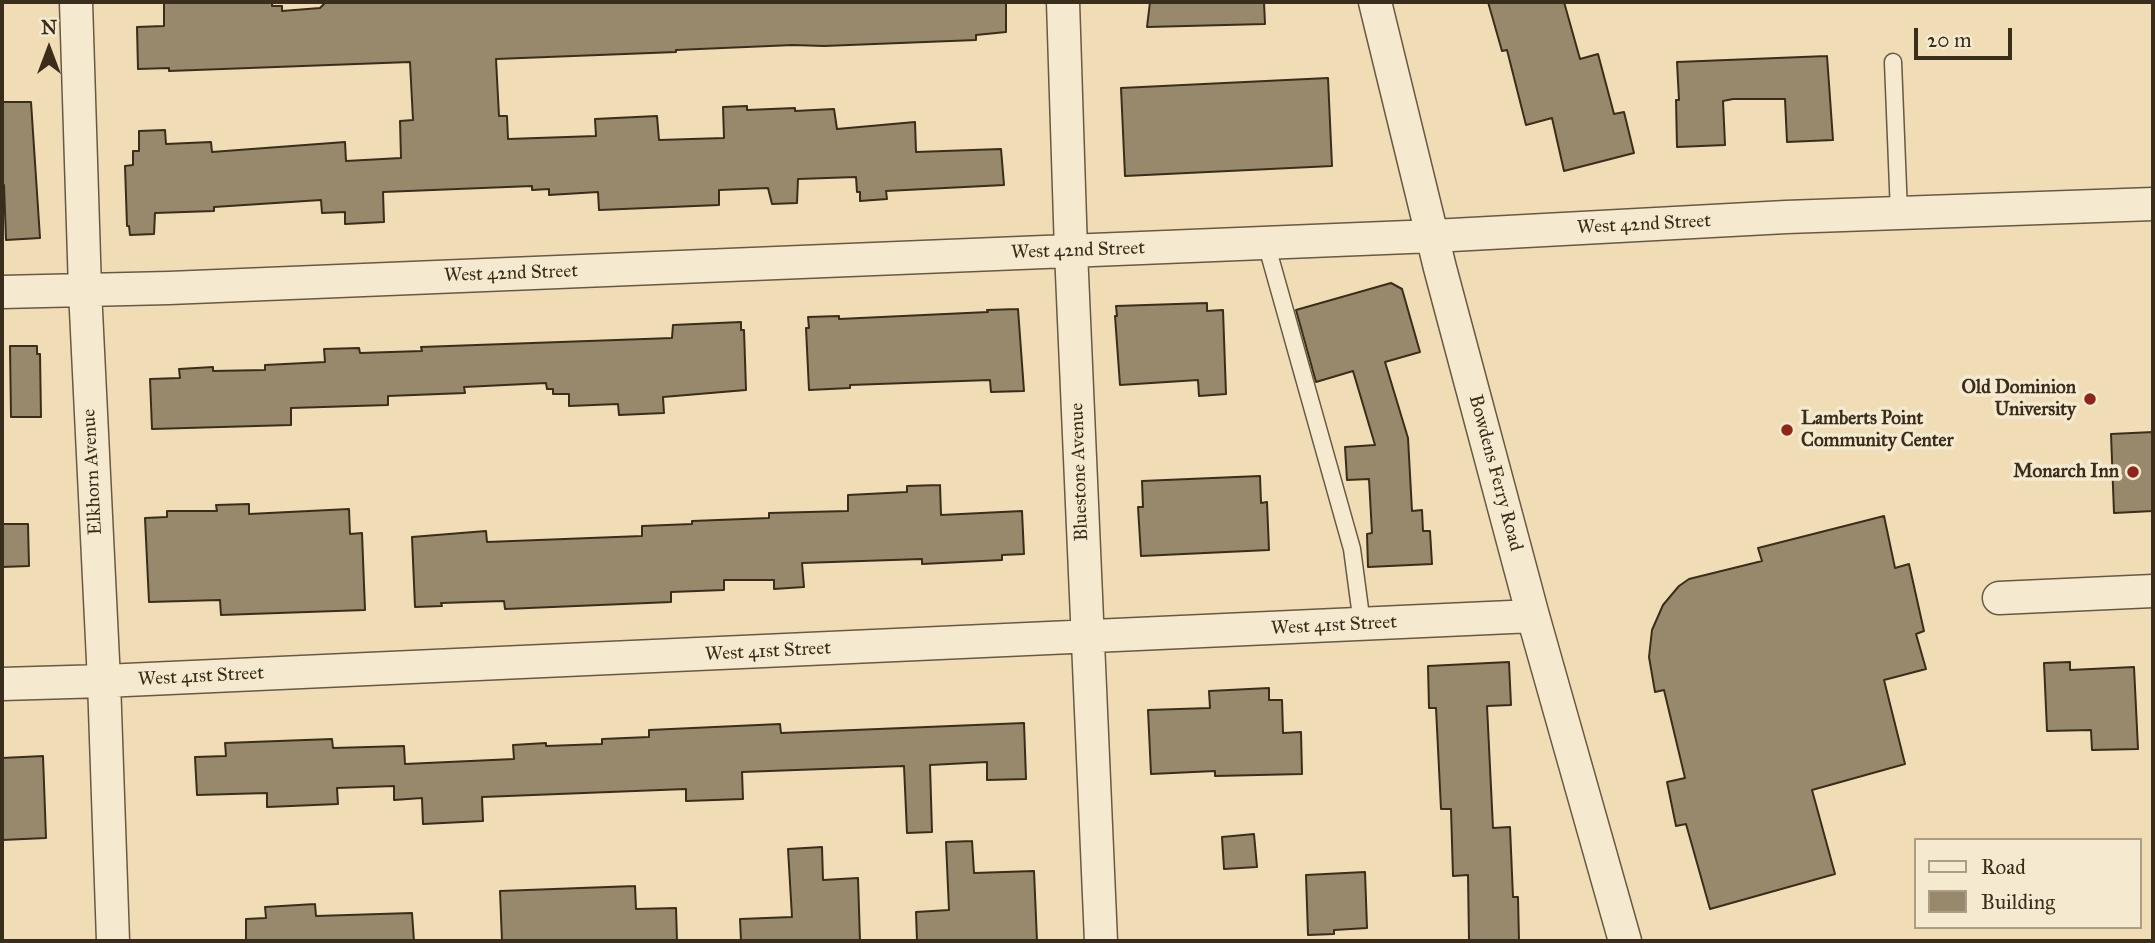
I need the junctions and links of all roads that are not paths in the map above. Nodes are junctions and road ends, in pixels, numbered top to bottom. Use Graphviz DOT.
graph roads {
  1 [pos="76,2"];
  2 [pos="1063,2"];
  3 [pos="1375,2"];
  4 [pos="1893,62"];
  5 [pos="2153,204"];
  6 [pos="1899,213"];
  7 [pos="1433,236"];
  8 [pos="1266,243"];
  9 [pos="1071,251"];
  10 [pos="85,290"];
  11 [pos="2,292"];
  12 [pos="2153,591"];
  13 [pos="1999,598"];
  14 [pos="1533,616"];
  15 [pos="1362,624"];
  16 [pos="1087,638"];
  17 [pos="104,681"];
  18 [pos="2,684"];
  19 [pos="113,941"];
  20 [pos="1101,941"];
  21 [pos="1625,941"];
  1 -- 10 [label="street, Elkhorn Avenue"];
  2 -- 9 [label="street, Bluestone Avenue"];
  3 -- 7 [label="street, Bowdens Ferry Road"];
  4 -- 6 [label="lane"];
  5 -- 6 [label="street, West 42nd Street"];
  6 -- 7 [label="street, West 42nd Street"];
  7 -- 8 [label="street, West 42nd Street"];
  7 -- 14 [label="street, Bowdens Ferry Road"];
  8 -- 9 [label="street, West 42nd Street"];
  8 -- 15 [label="lane"];
  9 -- 10 [label="street, West 42nd Street"];
  9 -- 16 [label="street, Bluestone Avenue"];
  10 -- 11 [label="street, West 42nd Street"];
  10 -- 17 [label="street, Elkhorn Avenue"];
  12 -- 13 [label="street"];
  14 -- 15 [label="street, West 41st Street"];
  14 -- 21 [label="street, Bowdens Ferry Road"];
  15 -- 16 [label="street, West 41st Street"];
  16 -- 17 [label="street, West 41st Street"];
  16 -- 20 [label="street, Bluestone Avenue"];
  17 -- 18 [label="street, West 41st Street"];
  17 -- 19 [label="street, Elkhorn Avenue"];
}
